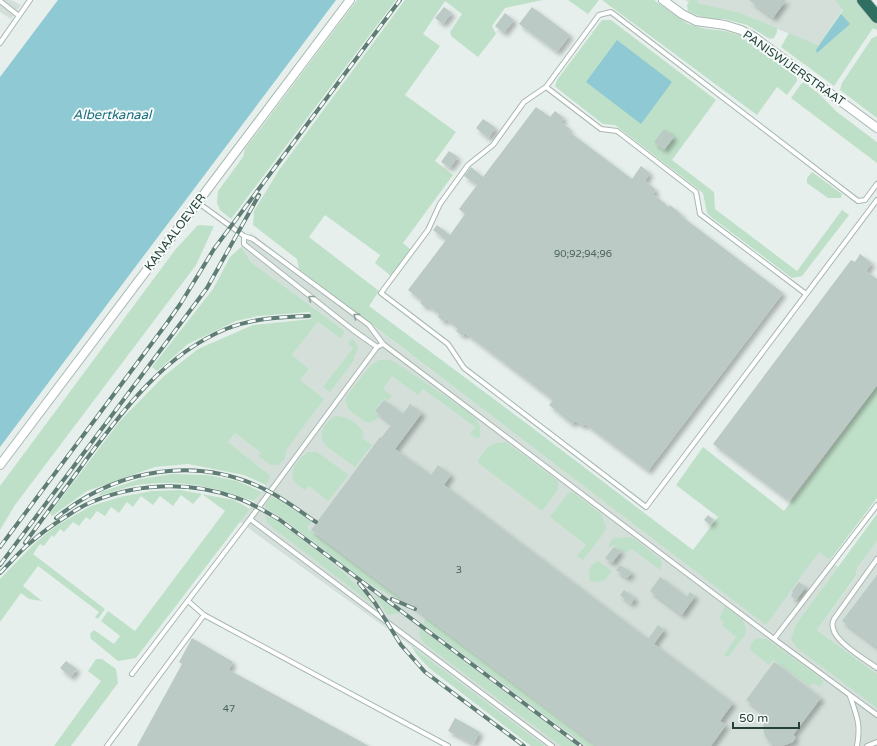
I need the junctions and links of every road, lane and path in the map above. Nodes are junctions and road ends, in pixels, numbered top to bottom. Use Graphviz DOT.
graph roads {
  1 [pos="30,0"];
  2 [pos="350,0"];
  3 [pos="663,0"];
  4 [pos="863,0"];
  5 [pos="0,1"];
  6 [pos="19,16"];
  7 [pos="877,17"];
  8 [pos="0,43"];
  9 [pos="546,87"];
  10 [pos="877,128"];
  11 [pos="877,184"];
  12 [pos="877,200"];
  13 [pos="197,202"];
  14 [pos="244,236"];
  15 [pos="806,294"];
  16 [pos="383,344"];
  17 [pos="377,347"];
  18 [pos="0,465"];
  19 [pos="877,504"];
  20 [pos="250,519"];
  21 [pos="877,559"];
  22 [pos="188,601"];
  23 [pos="204,615"];
  24 [pos="774,639"];
  25 [pos="877,668"];
  26 [pos="132,674"];
  27 [pos="850,695"];
  28 [pos="877,715"];
  29 [pos="877,742"];
  30 [pos="107,746"];
  31 [pos="448,746"];
  32 [pos="552,746"];
  33 [pos="857,746"];
  34 [pos="867,746"];
  1 -- 6 [label="lane"];
  2 -- 13 [label="street, KANAALOEVER"];
  3 -- 10 [label="street, PANISWIJERSTRAAT"];
  4 -- 7 [label="highway"];
  5 -- 6 [label="lane"];
  6 -- 8 [label="lane"];
  9 -- 11 [label="lane"];
  9 -- 15 [label="lane"];
  9 -- 15 [label="lane"];
  12 -- 15 [label="lane"];
  13 -- 14 [label="lane"];
  13 -- 18 [label="street, KANAALOEVER"];
  16 -- 14 [label="lane, one-way"];
  17 -- 14 [label="lane, one-way"];
  16 -- 17 [label="lane"];
  16 -- 24 [label="lane"];
  17 -- 20 [label="lane"];
  19 -- 24 [label="lane"];
  20 -- 22 [label="lane"];
  20 -- 32 [label="lane"];
  21 -- 25 [label="lane"];
  22 -- 23 [label="lane"];
  22 -- 26 [label="lane"];
  23 -- 30 [label="lane"];
  23 -- 31 [label="lane"];
  24 -- 27 [label="lane"];
  27 -- 28 [label="lane"];
  27 -- 33 [label="lane"];
  29 -- 34 [label="lane"];
}
